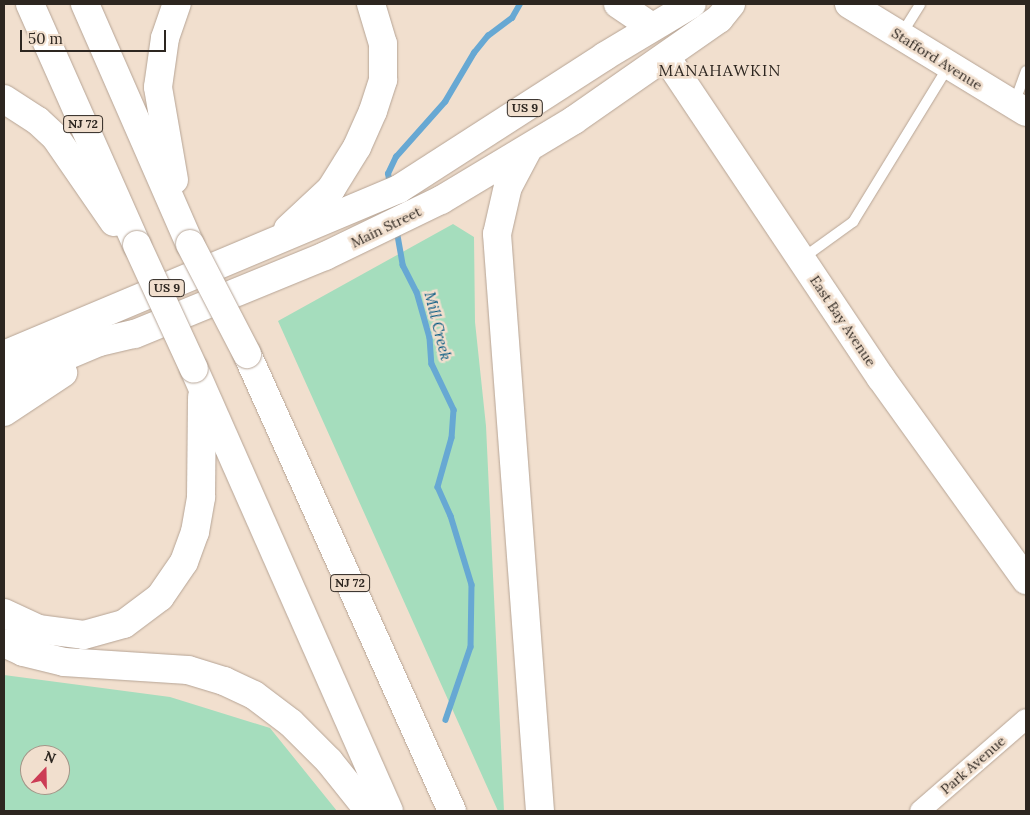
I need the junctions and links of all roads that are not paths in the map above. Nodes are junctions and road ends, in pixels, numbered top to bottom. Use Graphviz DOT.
graph roads {
  1 [pos="30,4"];
  2 [pos="85,4"];
  3 [pos="177,4"];
  4 [pos="371,4"];
  5 [pos="618,4"];
  6 [pos="692,4"];
  7 [pos="731,4"];
  8 [pos="849,4"];
  9 [pos="920,4"];
  10 [pos="646,15"];
  11 [pos="900,36"];
  12 [pos="666,56"];
  13 [pos="948,66"];
  14 [pos="1026,71"];
  15 [pos="4,98"];
  16 [pos="1020,109"];
  17 [pos="528,149"];
  18 [pos="180,218"];
  19 [pos="137,245"];
  20 [pos="261,249"];
  21 [pos="802,259"];
  22 [pos="74,328"];
  23 [pos="135,334"];
  24 [pos="4,335"];
  25 [pos="4,355"];
  26 [pos="198,378"];
  27 [pos="4,382"];
  28 [pos="4,412"];
  29 [pos="1026,580"];
  30 [pos="4,613"];
  31 [pos="4,643"];
  32 [pos="1026,719"];
  33 [pos="368,811"];
  34 [pos="389,811"];
  35 [pos="452,811"];
  36 [pos="540,811"];
  37 [pos="920,811"];
  1 -- 19 [label="main road, NJ 72"];
  2 -- 18 [label="main road, NJ 72"];
  3 -- 18 [label="main road"];
  4 -- 20 [label="main road"];
  5 -- 10 [label="main road"];
  6 -- 10 [label="main road, Main Street / US 9"];
  7 -- 12 [label="main road, Main Street / US 9"];
  8 -- 11 [label="main road, Stafford Avenue"];
  9 -- 11 [label="lane"];
  10 -- 12 [label="main road, East Bay Avenue"];
  10 -- 20 [label="main road, Main Street / US 9"];
  11 -- 13 [label="main road, Stafford Avenue"];
  12 -- 17 [label="main road, Main Street / US 9"];
  12 -- 21 [label="main road, East Bay Avenue"];
  13 -- 16 [label="main road, Stafford Avenue"];
  13 -- 21 [label="lane"];
  14 -- 16 [label="lane"];
  15 -- 19 [label="main road"];
  17 -- 23 [label="main road, Main Street / US 9"];
  17 -- 36 [label="main road"];
  18 -- 35 [label="main road, NJ 72, bridge"];
  19 -- 26 [label="main road, NJ 72, bridge"];
  20 -- 22 [label="main road, Main Street / US 9"];
  21 -- 29 [label="main road, East Bay Avenue"];
  22 -- 24 [label="main road"];
  22 -- 25 [label="main road, Main Street / US 9"];
  23 -- 27 [label="main road, Main Street / US 9"];
  23 -- 28 [label="main road"];
  26 -- 30 [label="main road"];
  26 -- 34 [label="main road, NJ 72"];
  31 -- 33 [label="main road"];
  32 -- 37 [label="street, Park Avenue"];
}
